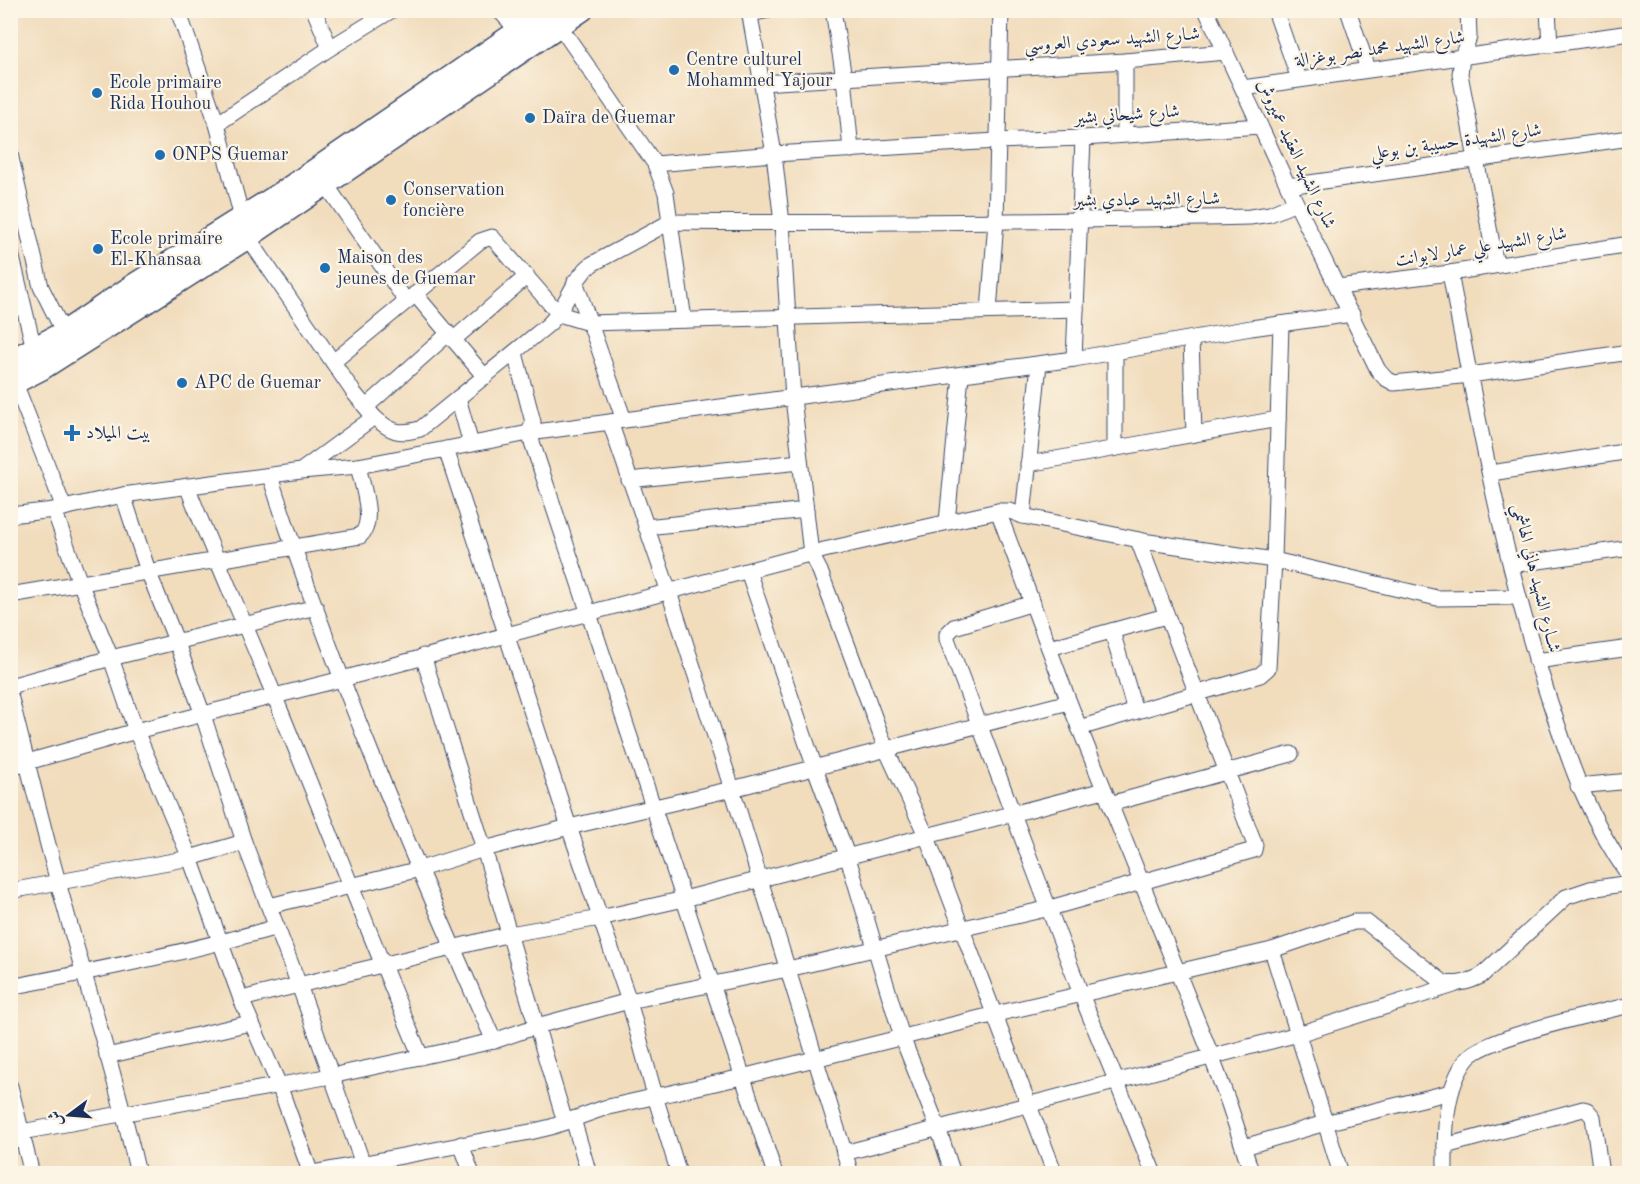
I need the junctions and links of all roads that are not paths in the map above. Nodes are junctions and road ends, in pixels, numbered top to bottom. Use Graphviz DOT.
graph roads {
  1 [pos="178,10"];
  2 [pos="314,10"];
  3 [pos="392,10"];
  4 [pos="499,10"];
  5 [pos="582,10"];
  6 [pos="770,10"];
  7 [pos="832,10"];
  8 [pos="1001,10"];
  9 [pos="1206,10"];
  10 [pos="1275,10"];
  11 [pos="1348,10"];
  12 [pos="1468,10"];
  13 [pos="1548,10"];
  14 [pos="749,12"];
  15 [pos="554,18"];
  16 [pos="518,31"];
  17 [pos="1629,33"];
  18 [pos="1550,45"];
  19 [pos="330,48"];
  20 [pos="1226,52"];
  21 [pos="1462,57"];
  22 [pos="495,58"];
  23 [pos="1125,61"];
  24 [pos="1000,67"];
  25 [pos="1368,69"];
  26 [pos="844,78"];
  27 [pos="1299,79"];
  28 [pos="761,83"];
  29 [pos="1243,88"];
  30 [pos="217,124"];
  31 [pos="1260,126"];
  32 [pos="1125,134"];
  33 [pos="1083,138"];
  34 [pos="1629,138"];
  35 [pos="997,141"];
  36 [pos="851,150"];
  37 [pos="774,154"];
  38 [pos="1477,159"];
  39 [pos="11,163"];
  40 [pos="655,164"];
  41 [pos="325,183"];
  42 [pos="1288,186"];
  43 [pos="1296,203"];
  44 [pos="996,221"];
  45 [pos="1080,221"];
  46 [pos="670,222"];
  47 [pos="782,223"];
  48 [pos="244,228"];
  49 [pos="1629,244"];
  50 [pos="10,249"];
  51 [pos="1496,265"];
  52 [pos="1450,273"];
  53 [pos="37,275"];
  54 [pos="527,276"];
  55 [pos="17,280"];
  56 [pos="575,281"];
  57 [pos="1338,287"];
  58 [pos="411,298"];
  59 [pos="1076,309"];
  60 [pos="989,311"];
  61 [pos="559,314"];
  62 [pos="1352,314"];
  63 [pos="788,316"];
  64 [pos="684,320"];
  65 [pos="589,323"];
  66 [pos="1281,324"];
  67 [pos="451,337"];
  68 [pos="1191,339"];
  69 [pos="68,341"];
  70 [pos="1115,352"];
  71 [pos="1629,352"];
  72 [pos="515,353"];
  73 [pos="37,359"];
  74 [pos="1074,359"];
  75 [pos="333,362"];
  76 [pos="1038,364"];
  77 [pos="961,375"];
  78 [pos="1470,375"];
  79 [pos="12,376"];
  80 [pos="485,377"];
  81 [pos="458,398"];
  82 [pos="793,398"];
  83 [pos="370,412"];
  84 [pos="1278,419"];
  85 [pos="616,421"];
  86 [pos="529,433"];
  87 [pos="1194,434"];
  88 [pos="471,444"];
  89 [pos="1115,448"];
  90 [pos="446,449"];
  91 [pos="1629,451"];
  92 [pos="800,462"];
  93 [pos="1028,464"];
  94 [pos="358,466"];
  95 [pos="301,471"];
  96 [pos="1491,473"];
  97 [pos="270,476"];
  98 [pos="629,480"];
  99 [pos="187,486"];
  100 [pos="123,495"];
  101 [pos="59,509"];
  102 [pos="806,510"];
  103 [pos="998,511"];
  104 [pos="10,515"];
  105 [pos="1023,516"];
  106 [pos="947,522"];
  107 [pos="646,528"];
  108 [pos="1138,540"];
  109 [pos="293,548"];
  110 [pos="1629,548"];
  111 [pos="811,554"];
  112 [pos="216,559"];
  113 [pos="1274,560"];
  114 [pos="1511,565"];
  115 [pos="748,571"];
  116 [pos="148,572"];
  117 [pos="80,583"];
  118 [pos="669,592"];
  119 [pos="10,595"];
  120 [pos="1518,597"];
  121 [pos="1033,603"];
  122 [pos="316,607"];
  123 [pos="589,612"];
  124 [pos="1166,616"];
  125 [pos="245,625"];
  126 [pos="1112,631"];
  127 [pos="507,634"];
  128 [pos="177,643"];
  129 [pos="1049,648"];
  130 [pos="1629,648"];
  131 [pos="423,656"];
  132 [pos="111,658"];
  133 [pos="1536,661"];
  134 [pos="342,679"];
  135 [pos="10,686"];
  136 [pos="1196,694"];
  137 [pos="10,695"];
  138 [pos="275,696"];
  139 [pos="1069,702"];
  140 [pos="1135,711"];
  141 [pos="202,715"];
  142 [pos="980,725"];
  143 [pos="1079,728"];
  144 [pos="136,731"];
  145 [pos="885,749"];
  146 [pos="1291,754"];
  147 [pos="27,762"];
  148 [pos="10,767"];
  149 [pos="815,768"];
  150 [pos="1227,772"];
  151 [pos="1629,781"];
  152 [pos="1578,786"];
  153 [pos="732,789"];
  154 [pos="1107,797"];
  155 [pos="654,808"];
  156 [pos="1014,814"];
  157 [pos="569,827"];
  158 [pos="927,837"];
  159 [pos="244,842"];
  160 [pos="484,849"];
  161 [pos="190,858"];
  162 [pos="848,858"];
  163 [pos="420,869"];
  164 [pos="1629,877"];
  165 [pos="57,881"];
  166 [pos="761,881"];
  167 [pos="1142,883"];
  168 [pos="1629,884"];
  169 [pos="352,886"];
  170 [pos="10,891"];
  171 [pos="684,899"];
  172 [pos="269,906"];
  173 [pos="1050,909"];
  174 [pos="600,918"];
  175 [pos="277,927"];
  176 [pos="963,928"];
  177 [pos="510,934"];
  178 [pos="221,943"];
  179 [pos="453,948"];
  180 [pos="875,948"];
  181 [pos="1272,950"];
  182 [pos="382,965"];
  183 [pos="788,969"];
  184 [pos="1178,972"];
  185 [pos="84,973"];
  186 [pos="712,984"];
  187 [pos="299,985"];
  188 [pos="1454,985"];
  189 [pos="10,987"];
  190 [pos="1081,994"];
  191 [pos="240,999"];
  192 [pos="629,1001"];
  193 [pos="1629,1005"];
  194 [pos="996,1014"];
  195 [pos="250,1023"];
  196 [pos="537,1026"];
  197 [pos="1298,1034"];
  198 [pos="902,1037"];
  199 [pos="494,1041"];
  200 [pos="107,1056"];
  201 [pos="422,1057"];
  202 [pos="1212,1057"];
  203 [pos="815,1060"];
  204 [pos="331,1076"];
  205 [pos="742,1077"];
  206 [pos="1117,1082"];
  207 [pos="279,1085"];
  208 [pos="10,1086"];
  209 [pos="1451,1092"];
  210 [pos="655,1096"];
  211 [pos="1030,1104"];
  212 [pos="124,1113"];
  213 [pos="569,1120"];
  214 [pos="1325,1123"];
  215 [pos="938,1128"];
  216 [pos="16,1133"];
  217 [pos="461,1144"];
  218 [pos="1445,1146"];
  219 [pos="1244,1147"];
  220 [pos="844,1153"];
  221 [pos="363,1164"];
  222 [pos="32,1173"];
  223 [pos="138,1173"];
  224 [pos="310,1173"];
  225 [pos="472,1173"];
  226 [pos="589,1173"];
  227 [pos="679,1173"];
  228 [pos="775,1173"];
  229 [pos="850,1173"];
  230 [pos="953,1173"];
  231 [pos="1055,1173"];
  232 [pos="1154,1173"];
  233 [pos="1252,1173"];
  234 [pos="1341,1173"];
  235 [pos="1445,1173"];
  236 [pos="1601,1173"];
  1 -- 30 [label="street"];
  2 -- 19 [label="street"];
  3 -- 19 [label="street"];
  4 -- 16 [label="street"];
  5 -- 15 [label="highway"];
  6 -- 14 [label="street"];
  7 -- 26 [label="street"];
  8 -- 24 [label="street"];
  9 -- 20 [label="street, شارع الشهيد العقيد عميروش"];
  10 -- 27 [label="street"];
  11 -- 25 [label="street"];
  12 -- 21 [label="street"];
  13 -- 18 [label="street"];
  14 -- 28 [label="street"];
  15 -- 16 [label="highway"];
  15 -- 22 [label="highway"];
  15 -- 40 [label="street"];
  16 -- 22 [label="highway"];
  17 -- 18 [label="street, شارع الشهيد محمد نصر بوغزالة"];
  18 -- 21 [label="street, شارع الشهيد محمد نصر بوغزالة"];
  19 -- 30 [label="street"];
  20 -- 23 [label="street, شـارع الشهيد سعودي العروسي"];
  20 -- 29 [label="street, شارع الشهيد العقيد عميروش"];
  21 -- 25 [label="street, شارع الشهيد محمد نصر بوغزالة"];
  21 -- 38 [label="street"];
  22 -- 41 [label="highway"];
  22 -- 48 [label="highway"];
  23 -- 24 [label="street, شـارع الشهيد سعودي العروسي"];
  23 -- 32 [label="street"];
  24 -- 26 [label="street, شـارع الشهيد سعودي العروسي"];
  24 -- 35 [label="street"];
  25 -- 27 [label="street, شارع الشهيد محمد نصر بوغزالة"];
  26 -- 28 [label="street, شـارع الشهيد سعودي العروسي"];
  26 -- 36 [label="street"];
  27 -- 29 [label="street, شارع الشهيد محمد نصر بوغزالة"];
  28 -- 37 [label="street"];
  29 -- 31 [label="street, شارع الشهيد العقيد عميروش"];
  30 -- 48 [label="street"];
  31 -- 32 [label="street, شارع شيحاني بشير"];
  31 -- 42 [label="street, شارع الشهيد العقيد عميروش"];
  32 -- 33 [label="street, شارع شيحاني بشير"];
  33 -- 35 [label="street, شارع شيحاني بشير"];
  33 -- 45 [label="street"];
  34 -- 38 [label="street, شارع الشهيدة حسيبة بن بوعلي"];
  35 -- 36 [label="street, شارع شيحاني بشير"];
  35 -- 44 [label="street"];
  36 -- 37 [label="street, شارع شيحاني بشير"];
  37 -- 40 [label="street, شارع شيحاني بشير"];
  37 -- 47 [label="street"];
  38 -- 42 [label="street, شارع الشهيدة حسيبة بن بوعلي"];
  38 -- 51 [label="street"];
  39 -- 53 [label="street"];
  40 -- 46 [label="street"];
  41 -- 48 [label="highway"];
  41 -- 58 [label="street"];
  42 -- 43 [label="street, شارع الشهيد العقيد عميروش"];
  43 -- 45 [label="street, شـارع الشهيد عبادي بشير"];
  43 -- 57 [label="street, شارع الشهيد العقيد عميروش"];
  44 -- 45 [label="street, شـارع الشهيد عبادي بشير"];
  44 -- 47 [label="street, شـارع الشهيد عبادي بشير"];
  44 -- 60 [label="street"];
  45 -- 59 [label="street"];
  46 -- 47 [label="street, شـارع الشهيد عبادي بشير"];
  46 -- 56 [label="street"];
  46 -- 64 [label="street"];
  47 -- 63 [label="street"];
  48 -- 69 [label="highway"];
  48 -- 75 [label="street"];
  49 -- 51 [label="street, شارع الشهيد علي عمار لابوانت"];
  50 -- 55 [label="street"];
  51 -- 52 [label="street, شارع الشهيد علي عمار لابوانت"];
  52 -- 57 [label="street, شارع الشهيد علي عمار لابوانت"];
  52 -- 78 [label="street, شــارع الشهيد هاني الهاشمي"];
  53 -- 55 [label="street"];
  53 -- 69 [label="street"];
  54 -- 58 [label="street"];
  54 -- 61 [label="street"];
  54 -- 67 [label="street"];
  55 -- 73 [label="street"];
  56 -- 61 [label="street"];
  56 -- 65 [label="street"];
  57 -- 62 [label="street, شارع الشهيد العقيد عميروش"];
  58 -- 67 [label="street"];
  58 -- 75 [label="street"];
  59 -- 60 [label="street"];
  59 -- 74 [label="street"];
  60 -- 63 [label="street"];
  61 -- 65 [label="street"];
  61 -- 72 [label="street"];
  62 -- 66 [label="street"];
  62 -- 78 [label="street, شارع الشهيد العقيد عميروش"];
  63 -- 64 [label="street"];
  63 -- 82 [label="street"];
  64 -- 65 [label="street"];
  65 -- 85 [label="street"];
  66 -- 68 [label="street"];
  66 -- 84 [label="street"];
  67 -- 80 [label="street"];
  67 -- 83 [label="street"];
  68 -- 70 [label="street"];
  68 -- 87 [label="street"];
  69 -- 73 [label="highway"];
  70 -- 74 [label="street"];
  70 -- 89 [label="street"];
  71 -- 78 [label="street, شارع الشهيد العقيد عميروش"];
  72 -- 80 [label="street"];
  72 -- 86 [label="street"];
  73 -- 79 [label="highway"];
  74 -- 76 [label="street"];
  75 -- 83 [label="street"];
  76 -- 77 [label="street"];
  76 -- 93 [label="street"];
  77 -- 82 [label="street"];
  77 -- 106 [label="street"];
  78 -- 96 [label="street, شــارع الشهيد هاني الهاشمي"];
  79 -- 101 [label="street"];
  80 -- 81 [label="street"];
  81 -- 83 [label="street"];
  81 -- 88 [label="street"];
  82 -- 85 [label="street"];
  82 -- 92 [label="street"];
  83 -- 95 [label="street"];
  84 -- 87 [label="street"];
  84 -- 113 [label="street"];
  85 -- 86 [label="street"];
  85 -- 98 [label="street"];
  86 -- 88 [label="street"];
  86 -- 123 [label="street"];
  87 -- 89 [label="street"];
  88 -- 90 [label="street"];
  89 -- 93 [label="street"];
  90 -- 94 [label="street"];
  90 -- 127 [label="street"];
  91 -- 96 [label="street"];
  92 -- 98 [label="street"];
  92 -- 102 [label="street"];
  93 -- 105 [label="street"];
  94 -- 95 [label="street"];
  94 -- 109 [label="street"];
  95 -- 97 [label="street"];
  96 -- 114 [label="street, شــارع الشهيد هاني الهاشمي"];
  97 -- 99 [label="street"];
  97 -- 109 [label="street"];
  98 -- 107 [label="street"];
  99 -- 100 [label="street"];
  99 -- 112 [label="street"];
  100 -- 101 [label="street"];
  100 -- 116 [label="street"];
  101 -- 104 [label="street"];
  101 -- 117 [label="street"];
  102 -- 107 [label="street"];
  102 -- 111 [label="street"];
  103 -- 105 [label="street"];
  103 -- 106 [label="street"];
  103 -- 121 [label="street"];
  105 -- 108 [label="street"];
  106 -- 111 [label="street"];
  107 -- 118 [label="street"];
  108 -- 113 [label="street"];
  108 -- 124 [label="street"];
  109 -- 112 [label="street"];
  109 -- 122 [label="street"];
  110 -- 114 [label="street"];
  111 -- 115 [label="street"];
  111 -- 145 [label="street"];
  112 -- 116 [label="street"];
  112 -- 125 [label="street"];
  113 -- 120 [label="street"];
  113 -- 136 [label="street"];
  114 -- 120 [label="street, شــارع الشهيد هاني الهاشمي"];
  115 -- 118 [label="street"];
  115 -- 149 [label="street"];
  116 -- 117 [label="street"];
  116 -- 128 [label="street"];
  117 -- 119 [label="street"];
  117 -- 132 [label="street"];
  118 -- 123 [label="street"];
  118 -- 153 [label="street"];
  120 -- 133 [label="street, شــارع الشهيد هاني الهاشمي"];
  121 -- 129 [label="street"];
  121 -- 142 [label="street"];
  122 -- 125 [label="street"];
  122 -- 134 [label="street"];
  123 -- 127 [label="street"];
  123 -- 155 [label="street"];
  124 -- 126 [label="street"];
  124 -- 136 [label="street"];
  125 -- 128 [label="street"];
  125 -- 138 [label="street"];
  126 -- 129 [label="street"];
  126 -- 140 [label="street"];
  127 -- 131 [label="street"];
  127 -- 157 [label="street"];
  128 -- 132 [label="street"];
  128 -- 141 [label="street"];
  129 -- 139 [label="street"];
  130 -- 133 [label="street"];
  131 -- 134 [label="street"];
  131 -- 160 [label="street"];
  132 -- 135 [label="street"];
  132 -- 144 [label="street"];
  133 -- 152 [label="street, شــارع الشهيد هاني الهاشمي"];
  134 -- 138 [label="street"];
  134 -- 163 [label="street"];
  136 -- 140 [label="street"];
  136 -- 150 [label="street"];
  137 -- 147 [label="street"];
  138 -- 141 [label="street"];
  138 -- 169 [label="street"];
  139 -- 142 [label="street"];
  139 -- 143 [label="street"];
  140 -- 143 [label="street"];
  141 -- 144 [label="street"];
  141 -- 159 [label="street"];
  142 -- 145 [label="street"];
  142 -- 156 [label="street"];
  143 -- 154 [label="street"];
  144 -- 147 [label="street"];
  144 -- 161 [label="street"];
  145 -- 149 [label="street"];
  145 -- 158 [label="street"];
  146 -- 150 [label="street"];
  147 -- 148 [label="street"];
  147 -- 165 [label="street"];
  149 -- 153 [label="street"];
  149 -- 162 [label="street"];
  150 -- 154 [label="street"];
  150 -- 167 [label="street"];
  151 -- 152 [label="street"];
  152 -- 164 [label="street, شــارع الشهيد هاني الهاشمي"];
  153 -- 155 [label="street"];
  153 -- 166 [label="street"];
  154 -- 156 [label="street"];
  154 -- 167 [label="street"];
  155 -- 157 [label="street"];
  155 -- 171 [label="street"];
  156 -- 158 [label="street"];
  156 -- 173 [label="street"];
  157 -- 160 [label="street"];
  157 -- 174 [label="street"];
  158 -- 162 [label="street"];
  158 -- 176 [label="street"];
  159 -- 161 [label="street"];
  159 -- 172 [label="street"];
  160 -- 163 [label="street"];
  160 -- 177 [label="street"];
  161 -- 165 [label="street"];
  161 -- 178 [label="street"];
  162 -- 166 [label="street"];
  162 -- 180 [label="street"];
  163 -- 169 [label="street"];
  163 -- 179 [label="street"];
  165 -- 170 [label="street"];
  165 -- 185 [label="street"];
  166 -- 171 [label="street"];
  166 -- 183 [label="street"];
  167 -- 173 [label="street"];
  167 -- 184 [label="street"];
  168 -- 188 [label="street"];
  169 -- 172 [label="street"];
  169 -- 182 [label="street"];
  171 -- 174 [label="street"];
  171 -- 186 [label="street"];
  172 -- 175 [label="street"];
  173 -- 176 [label="street"];
  173 -- 190 [label="street"];
  174 -- 177 [label="street"];
  174 -- 192 [label="street"];
  175 -- 178 [label="street"];
  175 -- 187 [label="street"];
  176 -- 180 [label="street"];
  176 -- 194 [label="street"];
  177 -- 179 [label="street"];
  177 -- 196 [label="street"];
  178 -- 185 [label="street"];
  178 -- 191 [label="street"];
  179 -- 182 [label="street"];
  179 -- 199 [label="street"];
  180 -- 183 [label="street"];
  180 -- 198 [label="street"];
  181 -- 184 [label="street"];
  181 -- 188 [label="street"];
  181 -- 197 [label="street"];
  182 -- 187 [label="street"];
  182 -- 201 [label="street"];
  183 -- 186 [label="street"];
  183 -- 203 [label="street"];
  184 -- 190 [label="street"];
  184 -- 202 [label="street"];
  185 -- 189 [label="street"];
  185 -- 200 [label="street"];
  186 -- 192 [label="street"];
  186 -- 205 [label="street"];
  187 -- 191 [label="street"];
  187 -- 204 [label="street"];
  188 -- 197 [label="street"];
  190 -- 194 [label="street"];
  190 -- 206 [label="street"];
  191 -- 195 [label="street"];
  192 -- 196 [label="street"];
  192 -- 210 [label="street"];
  193 -- 209 [label="street"];
  194 -- 198 [label="street"];
  194 -- 211 [label="street"];
  195 -- 200 [label="street"];
  195 -- 207 [label="street"];
  196 -- 199 [label="street"];
  196 -- 213 [label="street"];
  197 -- 202 [label="street"];
  197 -- 214 [label="street"];
  198 -- 203 [label="street"];
  198 -- 215 [label="street"];
  199 -- 201 [label="street"];
  200 -- 212 [label="street"];
  201 -- 204 [label="street"];
  202 -- 206 [label="street"];
  202 -- 219 [label="street"];
  203 -- 205 [label="street"];
  203 -- 220 [label="street"];
  204 -- 207 [label="street"];
  204 -- 221 [label="street"];
  205 -- 210 [label="street"];
  205 -- 228 [label="street"];
  206 -- 211 [label="street"];
  206 -- 232 [label="street"];
  207 -- 212 [label="street"];
  207 -- 224 [label="street"];
  208 -- 216 [label="street"];
  209 -- 214 [label="street"];
  209 -- 218 [label="street"];
  210 -- 213 [label="street"];
  210 -- 227 [label="street"];
  211 -- 215 [label="street"];
  211 -- 231 [label="street"];
  212 -- 216 [label="street"];
  212 -- 223 [label="street"];
  213 -- 217 [label="street"];
  213 -- 226 [label="street"];
  214 -- 219 [label="street"];
  214 -- 234 [label="street"];
  215 -- 220 [label="street"];
  215 -- 230 [label="street"];
  216 -- 222 [label="street"];
  217 -- 221 [label="street"];
  217 -- 225 [label="street"];
  218 -- 235 [label="street"];
  218 -- 236 [label="street"];
  219 -- 233 [label="street"];
  220 -- 229 [label="street"];
  221 -- 224 [label="street"];
}
